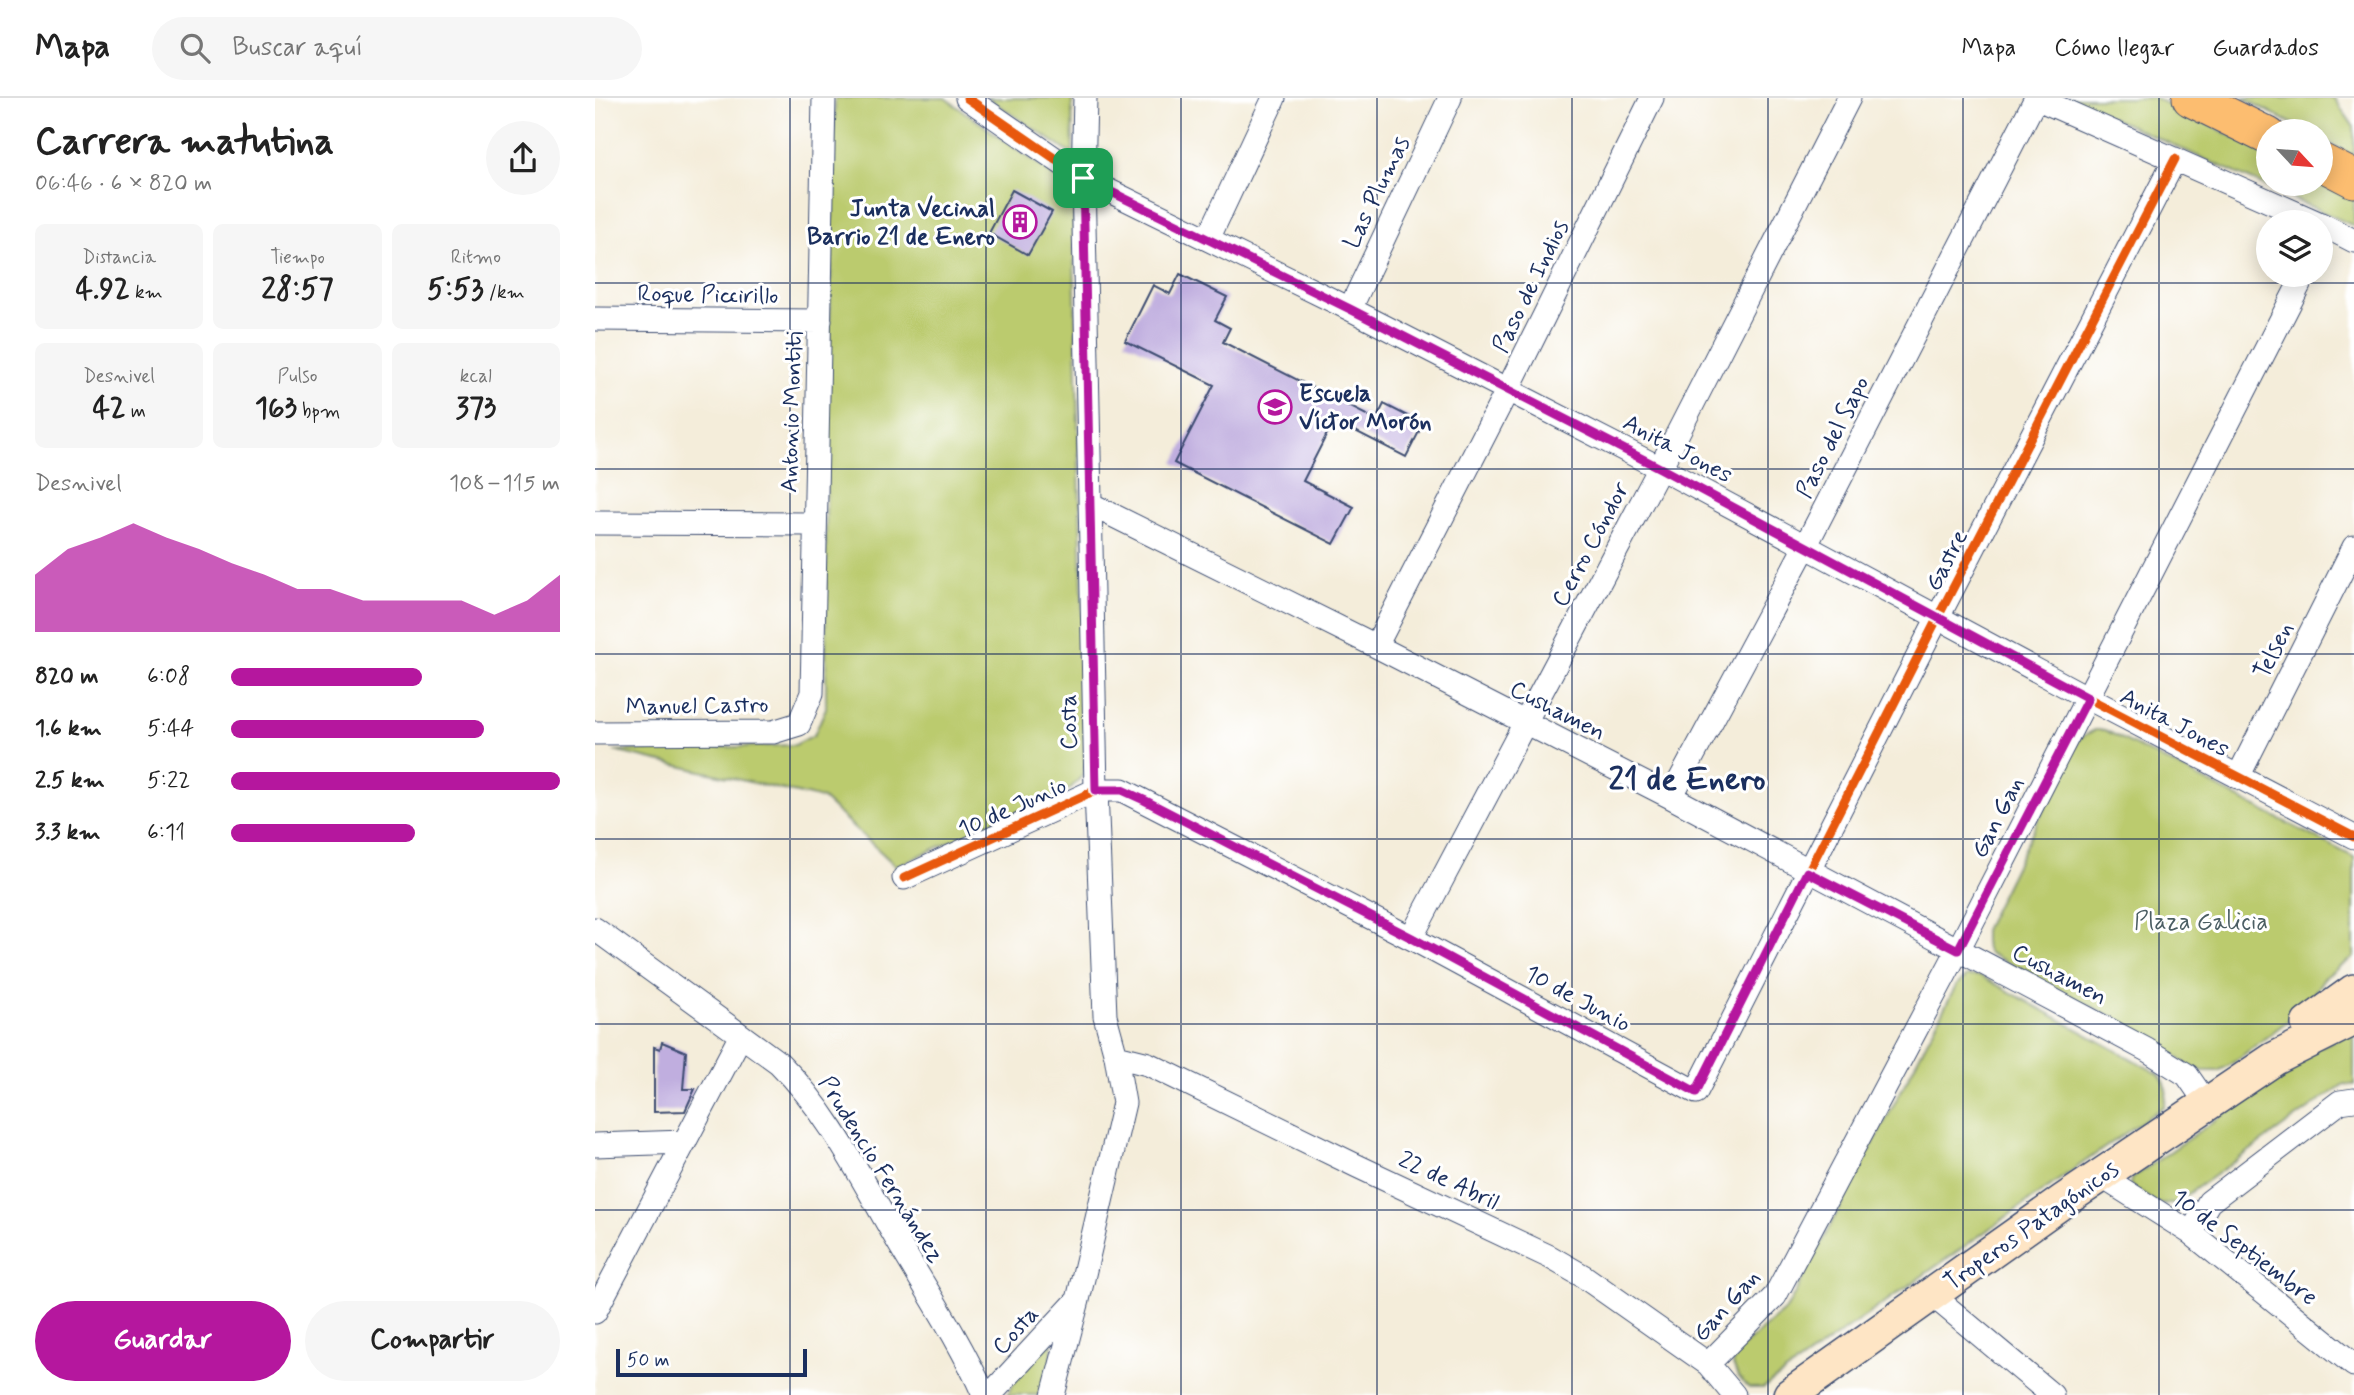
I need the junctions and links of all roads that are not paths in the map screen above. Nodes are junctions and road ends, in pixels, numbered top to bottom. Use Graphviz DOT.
graph roads {
  1 [pos="824,98"];
  2 [pos="967,98"];
  3 [pos="1085,98"];
  4 [pos="1274,98"];
  5 [pos="1450,98"];
  6 [pos="1652,98"];
  7 [pos="1849,98"];
  8 [pos="2036,98"];
  9 [pos="2191,98"];
  10 [pos="2256,130"];
  11 [pos="2175,159"];
  12 [pos="2333,168"];
  13 [pos="1083,178"];
  14 [pos="2354,179"];
  15 [pos="2281,210"];
  16 [pos="2333,233"];
  17 [pos="1208,239"];
  18 [pos="2354,241"];
  19 [pos="2298,287"];
  20 [pos="1350,309"];
  21 [pos="595,319"];
  22 [pos="820,321"];
  23 [pos="1508,390"];
  24 [pos="1660,468"];
  25 [pos="1090,504"];
  26 [pos="595,523"];
  27 [pos="814,524"];
  28 [pos="1806,545"];
  29 [pos="2354,547"];
  30 [pos="1938,617"];
  31 [pos="1376,646"];
  32 [pos="2088,698"];
  33 [pos="799,724"];
  34 [pos="1526,724"];
  35 [pos="595,733"];
  36 [pos="2238,777"];
  37 [pos="1096,790"];
  38 [pos="1671,797"];
  39 [pos="2354,837"];
  40 [pos="1807,872"];
  41 [pos="904,878"];
  42 [pos="595,929"];
  43 [pos="1412,938"];
  44 [pos="1958,950"];
  45 [pos="2354,991"];
  46 [pos="2354,1019"];
  47 [pos="740,1037"];
  48 [pos="1116,1056"];
  49 [pos="2274,1059"];
  50 [pos="1696,1092"];
  51 [pos="2354,1100"];
  52 [pos="2207,1104"];
  53 [pos="685,1142"];
  54 [pos="595,1145"];
  55 [pos="2101,1177"];
  56 [pos="2190,1233"];
  57 [pos="1931,1294"];
  58 [pos="1078,1300"];
  59 [pos="595,1312"];
  60 [pos="1707,1364"];
  61 [pos="2354,1365"];
  62 [pos="984,1395"];
  63 [pos="990,1395"];
  64 [pos="1053,1395"];
  65 [pos="1734,1395"];
  66 [pos="1790,1395"];
  67 [pos="2052,1395"];
  1 -- 22 [label="street, Antonio Montiti"];
  2 -- 13 [label="street, Anita Jones"];
  3 -- 13 [label="street, Costa"];
  4 -- 17 [label="street"];
  5 -- 20 [label="street, Las Plumas"];
  6 -- 23 [label="street, Paso de Indios"];
  7 -- 24 [label="street, Cerro Cóndor"];
  8 -- 11 [label="street"];
  8 -- 28 [label="street, Paso del Sapo"];
  9 -- 10 [label="main road"];
  11 -- 15 [label="street"];
  11 -- 30 [label="street, Gastre"];
  12 -- 14 [label="main road"];
  13 -- 17 [label="street, Anita Jones"];
  13 -- 25 [label="street, Costa"];
  16 -- 18 [label="street"];
  17 -- 20 [label="street, Anita Jones"];
  19 -- 32 [label="street, Gan Gan"];
  20 -- 23 [label="street, Anita Jones"];
  21 -- 22 [label="street, Roque Piccirillo"];
  22 -- 27 [label="street, Antonio Montiti"];
  23 -- 24 [label="street, Anita Jones"];
  23 -- 31 [label="street, Paso de Indios"];
  24 -- 28 [label="street, Anita Jones"];
  24 -- 34 [label="street, Cerro Cóndor"];
  25 -- 31 [label="street, Cushamen"];
  25 -- 37 [label="street, Costa"];
  26 -- 27 [label="street"];
  27 -- 33 [label="street, Antonio Montiti"];
  28 -- 30 [label="street, Anita Jones"];
  28 -- 38 [label="street, Paso del Sapo"];
  29 -- 36 [label="street, Telsen"];
  30 -- 32 [label="street, Anita Jones"];
  30 -- 40 [label="street, Gastre"];
  31 -- 34 [label="street, Cushamen"];
  32 -- 36 [label="street, Anita Jones"];
  32 -- 44 [label="street, Gan Gan"];
  33 -- 35 [label="street, Manuel Castro"];
  34 -- 38 [label="street, Cushamen"];
  34 -- 43 [label="street, Cerro Cóndor"];
  36 -- 39 [label="street, Anita Jones"];
  37 -- 41 [label="street, 10 de Junio"];
  37 -- 43 [label="street, 10 de Junio"];
  37 -- 48 [label="street, Costa"];
  38 -- 40 [label="street, Cushamen"];
  40 -- 44 [label="street, Cushamen"];
  40 -- 50 [label="street, Gastre"];
  42 -- 47 [label="street, Prudencio Fernández"];
  43 -- 50 [label="street, 10 de Junio"];
  44 -- 52 [label="street, Cushamen"];
  44 -- 60 [label="street, Gan Gan"];
  45 -- 49 [label="main road, Troperos Patagónicos"];
  46 -- 49 [label="main road, Troperos Patagónicos"];
  47 -- 53 [label="street"];
  47 -- 62 [label="street, Prudencio Fernández"];
  48 -- 58 [label="street, Costa"];
  48 -- 60 [label="street, 22 de Abril"];
  49 -- 52 [label="main road, Troperos Patagónicos"];
  51 -- 56 [label="street"];
  52 -- 55 [label="main road, Troperos Patagónicos"];
  53 -- 54 [label="street"];
  53 -- 59 [label="street"];
  55 -- 56 [label="street, 10 de Septiembre"];
  55 -- 57 [label="main road, Troperos Patagónicos"];
  56 -- 61 [label="street, 10 de Septiembre"];
  57 -- 66 [label="main road, Troperos Patagónicos"];
  57 -- 67 [label="street"];
  58 -- 63 [label="street, Costa"];
  58 -- 64 [label="street, Costa"];
  60 -- 65 [label="street, 22 de Abril"];
}
